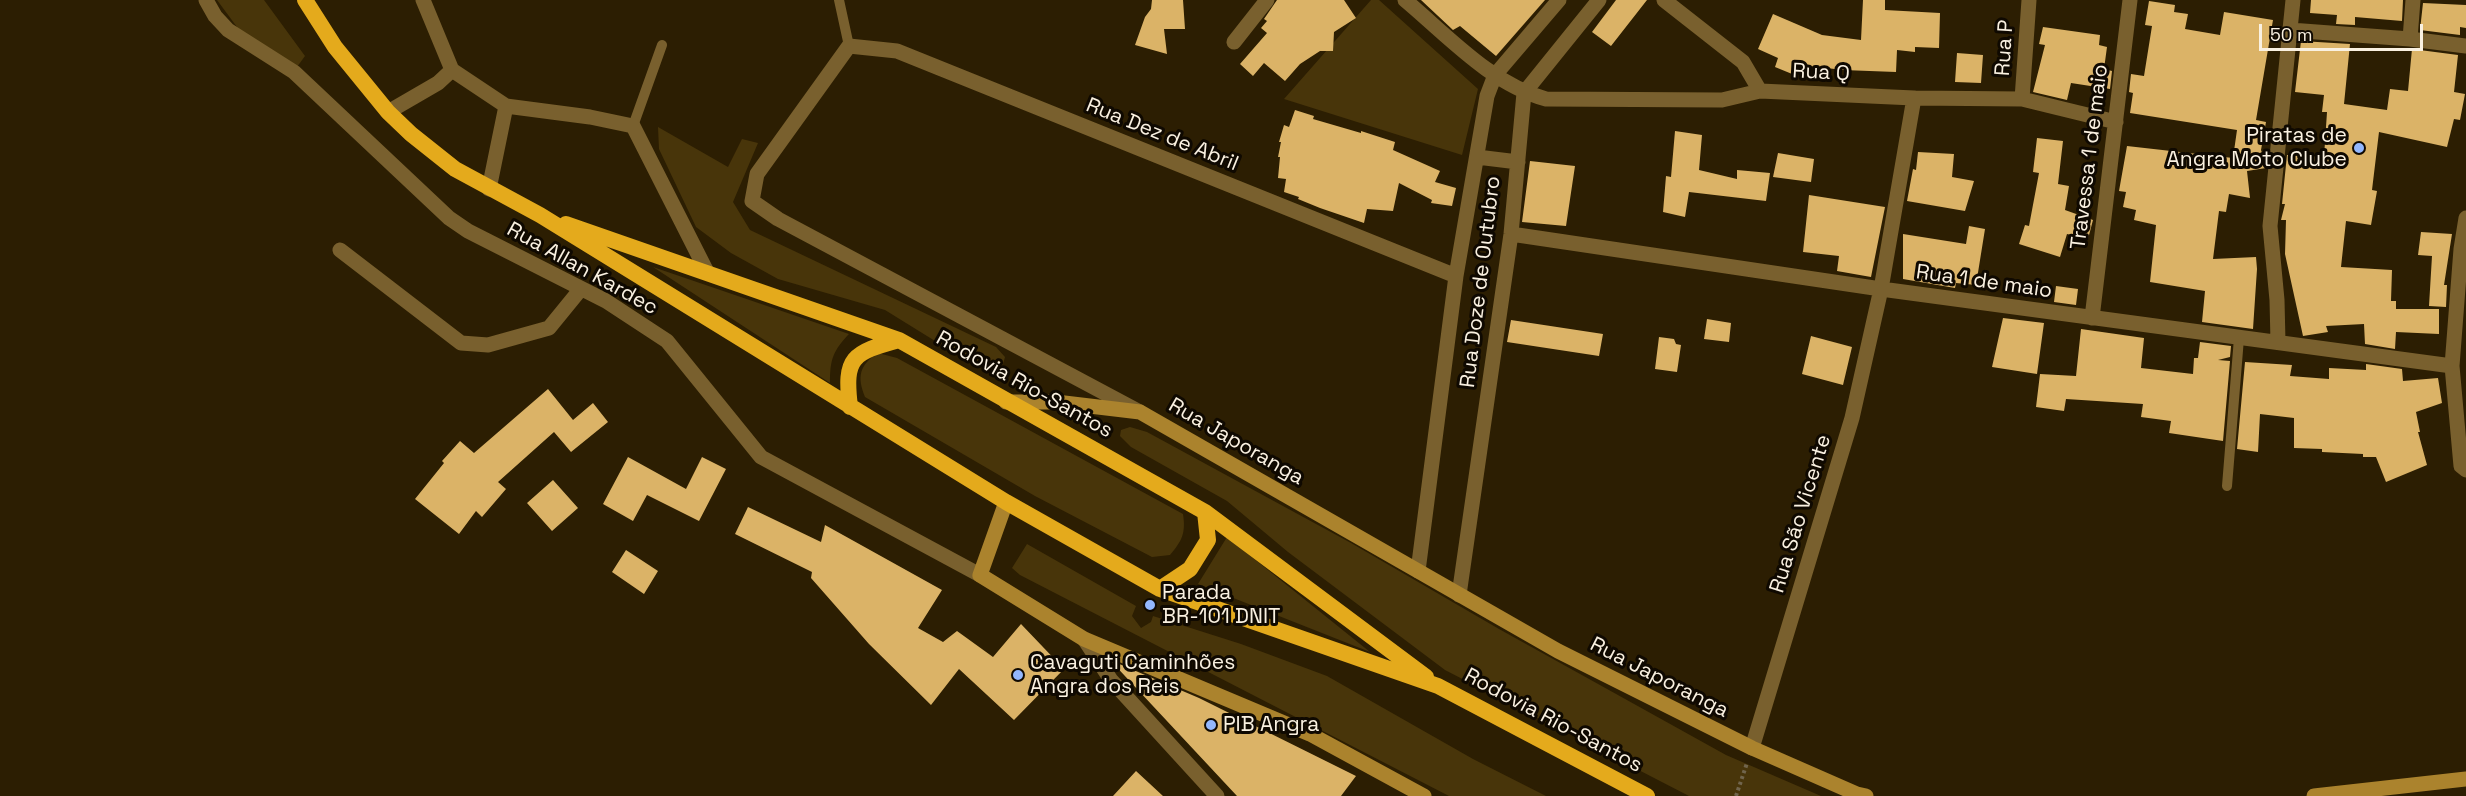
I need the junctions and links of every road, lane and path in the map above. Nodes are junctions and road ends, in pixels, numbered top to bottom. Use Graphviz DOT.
graph roads {
  1 [pos="206,0"];
  2 [pos="305,0"];
  3 [pos="423,0"];
  4 [pos="839,0"];
  5 [pos="1267,0"];
  6 [pos="1405,0"];
  7 [pos="1559,0"];
  8 [pos="1599,0"];
  9 [pos="1664,0"];
  10 [pos="2029,0"];
  11 [pos="2130,0"];
  12 [pos="2293,0"];
  13 [pos="2413,0"];
  14 [pos="2290,30"];
  15 [pos="2410,39"];
  16 [pos="1234,42"];
  17 [pos="662,45"];
  18 [pos="849,46"];
  19 [pos="2466,46"];
  20 [pos="452,70"];
  21 [pos="1495,75"];
  22 [pos="1760,91"];
  23 [pos="1524,93"];
  24 [pos="1914,98"];
  25 [pos="2022,99"];
  26 [pos="506,106"];
  27 [pos="388,112"];
  28 [pos="2116,122"];
  29 [pos="633,126"];
  30 [pos="1477,157"];
  31 [pos="1518,162"];
  32 [pos="489,189"];
  33 [pos="540,215"];
  34 [pos="2466,218"];
  35 [pos="1511,234"];
  36 [pos="340,250"];
  37 [pos="707,272"];
  38 [pos="1456,276"];
  39 [pos="580,290"];
  40 [pos="1881,290"];
  41 [pos="2092,318"];
  42 [pos="2240,338"];
  43 [pos="899,340"];
  44 [pos="2278,342"];
  45 [pos="2452,366"];
  46 [pos="1006,402"];
  47 [pos="850,407"];
  48 [pos="1140,411"];
  49 [pos="2466,470"];
  50 [pos="2227,486"];
  51 [pos="1006,502"];
  52 [pos="1205,512"];
  53 [pos="1418,571"];
  54 [pos="980,575"];
  55 [pos="1160,589"];
  56 [pos="1459,595"];
  57 [pos="1084,639"];
  58 [pos="1438,686"];
  59 [pos="1752,748"];
  60 [pos="2466,779"];
  61 [pos="1217,796"];
  62 [pos="1424,796"];
  63 [pos="1647,796"];
  64 [pos="1736,796"];
  65 [pos="1866,796"];
  66 [pos="2314,796"];
  1 -- 39 [label="street, Rua Allan Kardec"];
  2 -- 27 [label="highway, Rodovia Rio-Santos"];
  3 -- 20 [label="street"];
  4 -- 18 [label="lane"];
  5 -- 16 [label="street"];
  6 -- 21 [label="street"];
  7 -- 21 [label="street, Rua Doze de Outubro"];
  8 -- 23 [label="street"];
  9 -- 22 [label="street"];
  10 -- 25 [label="street, Rua P"];
  11 -- 28 [label="street, Travessa 1 de maio"];
  12 -- 14 [label="street"];
  13 -- 15 [label="street"];
  14 -- 15 [label="street"];
  14 -- 44 [label="street"];
  15 -- 19 [label="street"];
  17 -- 29 [label="lane"];
  18 -- 38 [label="street, Rua Dez de Abril"];
  18 -- 48 [label="street, Rua Japoranga"];
  20 -- 26 [label="street"];
  20 -- 27 [label="street"];
  21 -- 23 [label="street"];
  21 -- 30 [label="street, Rua Doze de Outubro"];
  22 -- 23 [label="street, Rua Q"];
  22 -- 24 [label="street, Rua Q"];
  23 -- 31 [label="street, Rua Doze de Outubro"];
  24 -- 25 [label="street, Rua Q"];
  24 -- 40 [label="street, Rua São Vicente"];
  25 -- 28 [label="street, Rua Q"];
  26 -- 29 [label="street"];
  26 -- 32 [label="street"];
  27 -- 32 [label="highway, Rodovia Rio-Santos"];
  28 -- 41 [label="street, Travessa 1 de maio"];
  29 -- 37 [label="street"];
  30 -- 31 [label="street"];
  30 -- 38 [label="street, Rua Doze de Outubro"];
  31 -- 35 [label="street, Rua Doze de Outubro"];
  32 -- 33 [label="highway, Rodovia Rio-Santos"];
  33 -- 37 [label="highway, Rodovia Rio-Santos"];
  33 -- 47 [label="highway, Rodovia Rio-Santos"];
  34 -- 45 [label="street"];
  35 -- 40 [label="street, Rua 1 de maio"];
  35 -- 56 [label="street, Rua Doze de Outubro"];
  36 -- 39 [label="street"];
  37 -- 43 [label="highway, Rodovia Rio-Santos"];
  38 -- 53 [label="street, Rua Doze de Outubro"];
  39 -- 54 [label="street, Rua Allan Kardec"];
  40 -- 41 [label="street, Rua 1 de maio"];
  40 -- 59 [label="street, Rua São Vicente"];
  41 -- 42 [label="street, Rua 1 de maio"];
  42 -- 44 [label="street, Rua 1 de maio"];
  42 -- 50 [label="lane"];
  43 -- 46 [label="highway, Rodovia Rio-Santos"];
  43 -- 47 [label="highway"];
  44 -- 45 [label="street, Rua 1 de maio"];
  45 -- 49 [label="street"];
  46 -- 48 [label="main road"];
  46 -- 52 [label="highway, Rodovia Rio-Santos"];
  47 -- 51 [label="highway, Rodovia Rio-Santos"];
  48 -- 53 [label="main road, Rua Japoranga"];
  51 -- 54 [label="main road"];
  51 -- 55 [label="highway, Rodovia Rio-Santos"];
  52 -- 55 [label="highway"];
  52 -- 58 [label="highway, Rodovia Rio-Santos"];
  53 -- 56 [label="main road, Rua Japoranga"];
  54 -- 57 [label="main road"];
  55 -- 58 [label="highway, Rodovia Rio-Santos"];
  56 -- 59 [label="main road, Rua Japoranga"];
  57 -- 61 [label="street"];
  57 -- 62 [label="main road"];
  58 -- 63 [label="highway, Rodovia Rio-Santos"];
  59 -- 64 [label="path"];
  59 -- 65 [label="main road, Rua Japoranga"];
  60 -- 66 [label="main road"];
}
